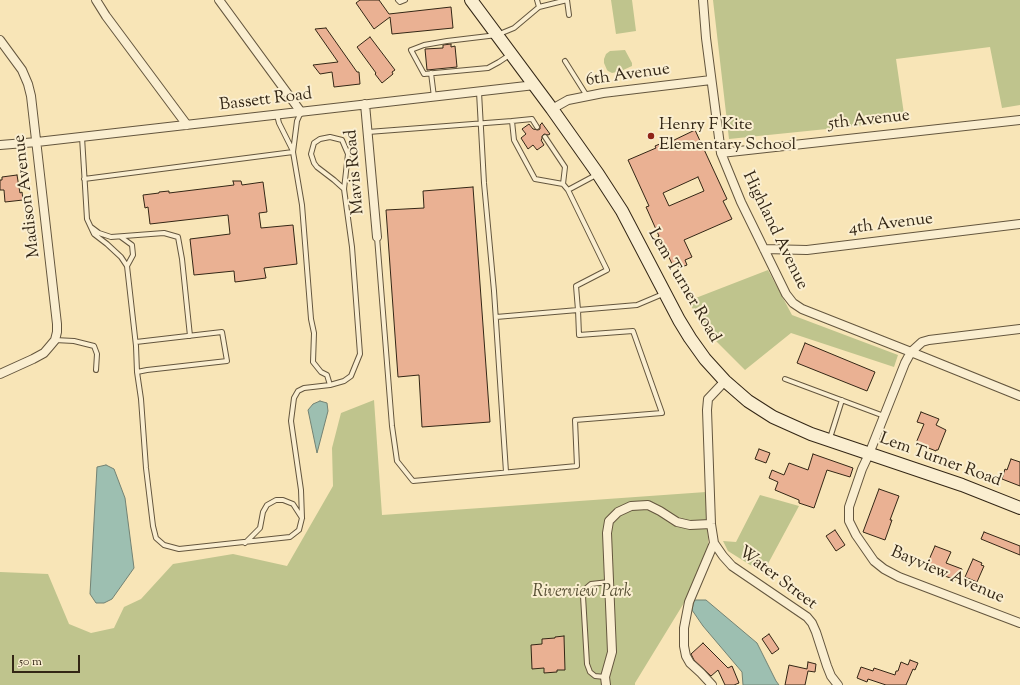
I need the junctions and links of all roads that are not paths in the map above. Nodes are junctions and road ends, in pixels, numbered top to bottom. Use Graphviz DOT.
graph roads {
  1 [pos="96,0"];
  2 [pos="219,0"];
  3 [pos="398,0"];
  4 [pos="405,0"];
  5 [pos="471,0"];
  6 [pos="537,0"];
  7 [pos="567,0"];
  8 [pos="703,0"];
  9 [pos="539,6"];
  10 [pos="570,15"];
  11 [pos="497,35"];
  12 [pos="0,40"];
  13 [pos="511,54"];
  14 [pos="565,62"];
  15 [pos="431,73"];
  16 [pos="711,80"];
  17 [pos="535,85"];
  18 [pos="479,92"];
  19 [pos="588,96"];
  20 [pos="434,97"];
  21 [pos="365,104"];
  22 [pos="552,109"];
  23 [pos="301,112"];
  24 [pos="277,115"];
  25 [pos="512,120"];
  26 [pos="1020,120"];
  27 [pos="481,124"];
  28 [pos="186,125"];
  29 [pos="537,127"];
  30 [pos="368,132"];
  31 [pos="82,137"];
  32 [pos="545,137"];
  33 [pos="37,142"];
  34 [pos="0,145"];
  35 [pos="293,152"];
  36 [pos="721,153"];
  37 [pos="598,174"];
  38 [pos="84,179"];
  39 [pos="563,184"];
  40 [pos="344,189"];
  41 [pos="568,190"];
  42 [pos="1020,224"];
  43 [pos="90,227"];
  44 [pos="121,236"];
  45 [pos="377,238"];
  46 [pos="764,249"];
  47 [pos="127,266"];
  48 [pos="665,293"];
  49 [pos="578,310"];
  50 [pos="496,317"];
  51 [pos="1020,329"];
  52 [pos="190,336"];
  53 [pos="55,340"];
  54 [pos="136,342"];
  55 [pos="911,352"];
  56 [pos="96,370"];
  57 [pos="137,372"];
  58 [pos="0,374"];
  59 [pos="785,379"];
  60 [pos="725,381"];
  61 [pos="330,385"];
  62 [pos="1020,396"];
  63 [pos="842,400"];
  64 [pos="884,416"];
  65 [pos="830,440"];
  66 [pos="869,454"];
  67 [pos="506,472"];
  68 [pos="1020,508"];
  69 [pos="302,518"];
  70 [pos="711,524"];
  71 [pos="245,543"];
  72 [pos="714,543"];
  73 [pos="609,582"];
  74 [pos="1020,623"];
  75 [pos="606,681"];
  76 [pos="712,685"];
  77 [pos="838,685"];
  1 -- 28 [label="street"];
  2 -- 23 [label="street"];
  3 -- 4 [label="lane"];
  5 -- 11 [label="main road, Lem Turner Road"];
  6 -- 9 [label="lane"];
  7 -- 9 [label="lane"];
  7 -- 10 [label="lane"];
  8 -- 16 [label="street, Highland Avenue"];
  9 -- 11 [label="lane"];
  11 -- 13 [label="main road, Lem Turner Road"];
  11 -- 15 [label="lane"];
  12 -- 33 [label="street, Madison Avenue"];
  13 -- 15 [label="lane"];
  13 -- 17 [label="main road, Lem Turner Road"];
  14 -- 19 [label="lane"];
  15 -- 20 [label="lane"];
  16 -- 19 [label="street, 6th Avenue"];
  16 -- 36 [label="street, Highland Avenue"];
  17 -- 18 [label="street, Bassett Road"];
  17 -- 22 [label="main road, Lem Turner Road"];
  18 -- 20 [label="street, Bassett Road"];
  18 -- 27 [label="lane"];
  19 -- 22 [label="street, 6th Avenue"];
  20 -- 21 [label="street, Bassett Road"];
  21 -- 23 [label="street, Bassett Road"];
  21 -- 30 [label="street, Mavis Road"];
  22 -- 37 [label="main road, Lem Turner Road"];
  23 -- 24 [label="street, Bassett Road"];
  23 -- 35 [label="lane"];
  24 -- 28 [label="street, Bassett Road"];
  24 -- 35 [label="lane"];
  25 -- 27 [label="lane"];
  25 -- 29 [label="lane"];
  25 -- 39 [label="lane"];
  26 -- 36 [label="street, 5th Avenue"];
  27 -- 30 [label="lane"];
  27 -- 50 [label="lane"];
  28 -- 31 [label="street, Bassett Road"];
  30 -- 45 [label="street, Mavis Road"];
  31 -- 33 [label="street, Bassett Road"];
  31 -- 38 [label="lane"];
  32 -- 39 [label="lane"];
  33 -- 34 [label="street, Bassett Road"];
  33 -- 53 [label="street, Madison Avenue"];
  35 -- 38 [label="lane"];
  35 -- 61 [label="lane"];
  36 -- 46 [label="street, Highland Avenue"];
  37 -- 41 [label="lane"];
  37 -- 48 [label="main road, Lem Turner Road"];
  38 -- 43 [label="lane"];
  39 -- 41 [label="lane"];
  40 -- 40 [label="lane"];
  40 -- 61 [label="lane"];
  41 -- 49 [label="lane"];
  42 -- 46 [label="street, 4th Avenue"];
  43 -- 44 [label="lane"];
  43 -- 47 [label="lane"];
  44 -- 47 [label="lane"];
  44 -- 52 [label="lane"];
  45 -- 67 [label="lane"];
  46 -- 55 [label="street, Highland Avenue"];
  47 -- 54 [label="lane"];
  48 -- 49 [label="lane"];
  48 -- 60 [label="main road, Lem Turner Road"];
  49 -- 50 [label="lane"];
  49 -- 67 [label="lane"];
  50 -- 67 [label="lane"];
  51 -- 55 [label="street"];
  52 -- 54 [label="lane"];
  52 -- 57 [label="lane"];
  53 -- 56 [label="lane"];
  53 -- 58 [label="street"];
  54 -- 57 [label="lane"];
  55 -- 62 [label="street, Highland Avenue"];
  55 -- 64 [label="street, Bayview Avenue"];
  57 -- 71 [label="lane"];
  59 -- 63 [label="lane"];
  60 -- 65 [label="main road, Lem Turner Road"];
  60 -- 70 [label="street, Water Street"];
  61 -- 69 [label="lane"];
  63 -- 64 [label="lane"];
  63 -- 65 [label="lane"];
  64 -- 66 [label="street, Bayview Avenue"];
  65 -- 66 [label="main road, Lem Turner Road"];
  66 -- 68 [label="main road, Lem Turner Road"];
  66 -- 74 [label="street, Bayview Avenue"];
  69 -- 71 [label="lane"];
  69 -- 71 [label="lane"];
  70 -- 72 [label="street, Water Street"];
  70 -- 73 [label="street"];
  72 -- 76 [label="street"];
  72 -- 77 [label="street, Water Street"];
  73 -- 75 [label="street"];
  73 -- 75 [label="lane"];
}
